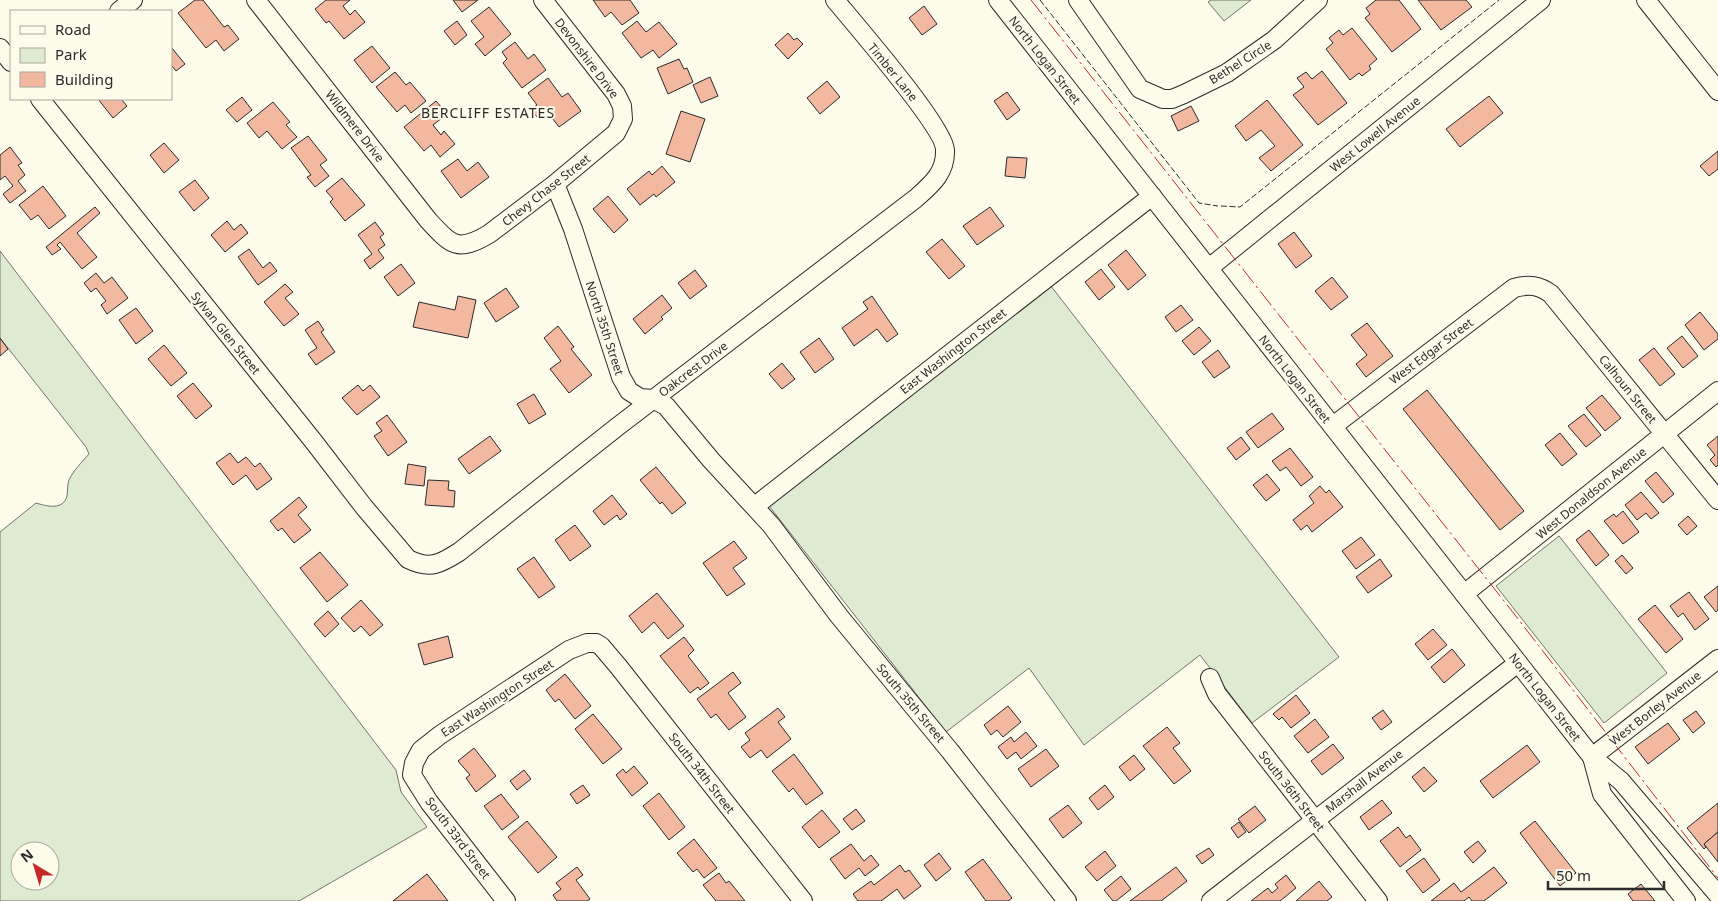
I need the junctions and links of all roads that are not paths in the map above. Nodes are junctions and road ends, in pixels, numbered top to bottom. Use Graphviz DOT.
graph roads {
  1 [pos="133,0"];
  2 [pos="256,0"];
  3 [pos="543,0"];
  4 [pos="835,0"];
  5 [pos="998,0"];
  6 [pos="1078,0"];
  7 [pos="1318,0"];
  8 [pos="1541,0"];
  9 [pos="1646,0"];
  10 [pos="120,10"];
  11 [pos="0,48"];
  12 [pos="10,61"];
  13 [pos="1718,91"];
  14 [pos="41,100"];
  15 [pos="622,119"];
  16 [pos="946,148"];
  17 [pos="555,184"];
  18 [pos="1152,196"];
  19 [pos="459,245"];
  20 [pos="1209,268"];
  21 [pos="1533,285"];
  22 [pos="1718,391"];
  23 [pos="654,399"];
  24 [pos="1333,426"];
  25 [pos="1665,434"];
  26 [pos="1718,500"];
  27 [pos="755,506"];
  28 [pos="416,563"];
  29 [pos="1464,594"];
  30 [pos="601,646"];
  31 [pos="1718,659"];
  32 [pos="1518,663"];
  33 [pos="1210,678"];
  34 [pos="1592,757"];
  35 [pos="412,775"];
  36 [pos="1315,820"];
  37 [pos="1718,895"];
  38 [pos="506,901"];
  39 [pos="803,901"];
  40 [pos="1067,901"];
  41 [pos="1211,901"];
  42 [pos="1378,901"];
  43 [pos="1686,901"];
  1 -- 10 [label="street"];
  2 -- 19 [label="street, Wildmere Drive"];
  3 -- 15 [label="street, Devonshire Drive"];
  4 -- 16 [label="street, Timber Lane"];
  5 -- 18 [label="street, North Logan Street"];
  6 -- 7 [label="street, Bethel Circle"];
  8 -- 20 [label="street, West Lowell Avenue"];
  9 -- 13 [label="street"];
  11 -- 12 [label="street"];
  14 -- 28 [label="street, Sylvan Glen Street"];
  15 -- 17 [label="street, Chevy Chase Street"];
  16 -- 23 [label="street, Oakcrest Drive"];
  17 -- 19 [label="street, Chevy Chase Street"];
  17 -- 23 [label="street, North 35th Street"];
  18 -- 20 [label="street, North Logan Street"];
  18 -- 27 [label="street, East Washington Street"];
  20 -- 24 [label="street, North Logan Street"];
  21 -- 24 [label="street, West Edgar Street"];
  21 -- 25 [label="street, Calhoun Street"];
  22 -- 25 [label="street, West Donaldson Avenue"];
  23 -- 27 [label="street, North 35th Street"];
  23 -- 28 [label="street, Oakcrest Drive"];
  24 -- 29 [label="street, North Logan Street"];
  25 -- 26 [label="street, Calhoun Street"];
  25 -- 29 [label="street, West Donaldson Avenue"];
  27 -- 40 [label="street, South 35th Street"];
  29 -- 32 [label="street, North Logan Street"];
  30 -- 35 [label="street, East Washington Street"];
  30 -- 39 [label="street, South 34th Street"];
  31 -- 34 [label="street, West Borley Avenue"];
  32 -- 34 [label="street, North Logan Street"];
  32 -- 36 [label="street, Marshall Avenue"];
  33 -- 36 [label="street, South 36th Street"];
  34 -- 37 [label="street, North Logan Street"];
  34 -- 43 [label="street, North Logan Street"];
  35 -- 38 [label="street, South 33rd Street"];
  36 -- 41 [label="street, Marshall Avenue"];
  36 -- 42 [label="street, South 36th Street"];
}
